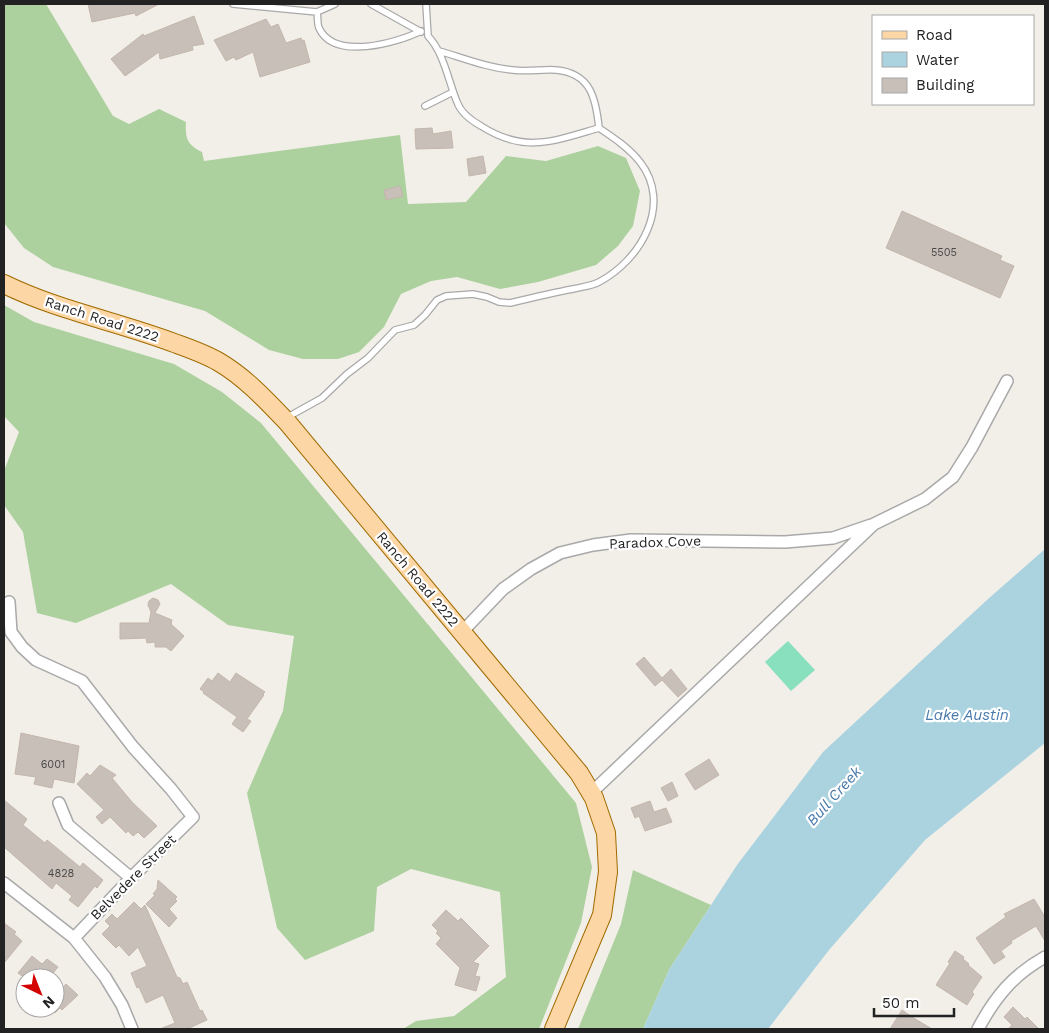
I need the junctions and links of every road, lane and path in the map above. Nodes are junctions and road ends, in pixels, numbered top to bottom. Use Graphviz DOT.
graph roads {
  1 [pos="233,4"];
  2 [pos="335,4"];
  3 [pos="371,4"];
  4 [pos="426,4"];
  5 [pos="317,12"];
  6 [pos="421,31"];
  7 [pos="428,36"];
  8 [pos="439,51"];
  9 [pos="453,92"];
  10 [pos="425,106"];
  11 [pos="599,128"];
  12 [pos="4,284"];
  13 [pos="1007,381"];
  14 [pos="284,419"];
  15 [pos="874,524"];
  16 [pos="9,602"];
  17 [pos="462,632"];
  18 [pos="591,793"];
  19 [pos="59,803"];
  20 [pos="131,878"];
  21 [pos="4,883"];
  22 [pos="74,938"];
  23 [pos="1045,957"];
  24 [pos="132,1029"];
  25 [pos="554,1029"];
  26 [pos="978,1029"];
  1 -- 5 [label="lane"];
  2 -- 5 [label="lane"];
  3 -- 6 [label="lane"];
  4 -- 7 [label="lane"];
  5 -- 6 [label="lane"];
  6 -- 7 [label="lane"];
  7 -- 8 [label="lane"];
  8 -- 9 [label="lane"];
  8 -- 11 [label="lane"];
  9 -- 10 [label="lane"];
  9 -- 11 [label="lane"];
  11 -- 14 [label="lane"];
  12 -- 14 [label="main road, Ranch Road 2222"];
  13 -- 15 [label="street"];
  14 -- 17 [label="main road, Ranch Road 2222"];
  15 -- 17 [label="street, Paradox Cove"];
  15 -- 18 [label="street"];
  16 -- 20 [label="street, Belvedere Street"];
  17 -- 18 [label="main road, Ranch Road 2222"];
  18 -- 25 [label="main road, Ranch Road 2222"];
  19 -- 20 [label="street"];
  20 -- 22 [label="street, Belvedere Street"];
  21 -- 22 [label="street"];
  22 -- 24 [label="street"];
  23 -- 26 [label="street"];
}
